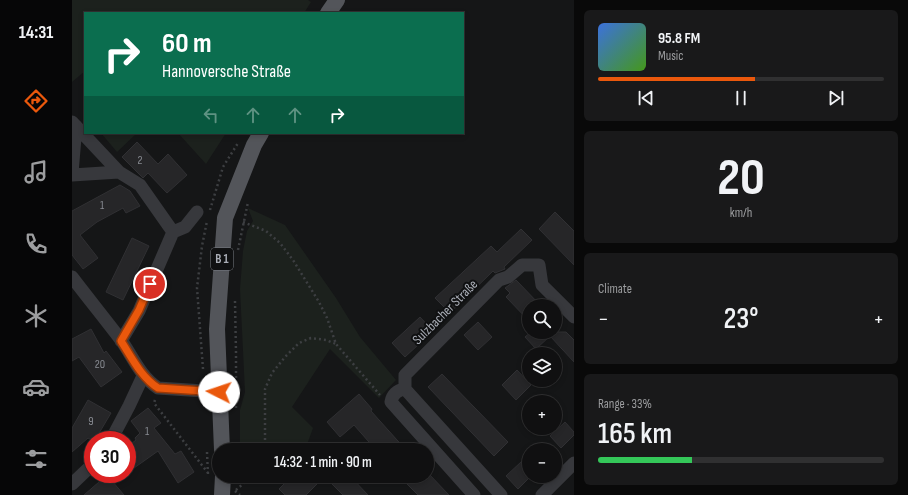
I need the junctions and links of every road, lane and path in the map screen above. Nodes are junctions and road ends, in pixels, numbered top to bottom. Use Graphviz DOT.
graph roads {
  1 [pos="337,0"];
  2 [pos="329,12"];
  3 [pos="74,124"];
  4 [pos="260,134"];
  5 [pos="241,139"];
  6 [pos="119,172"];
  7 [pos="72,174"];
  8 [pos="197,212"];
  9 [pos="173,232"];
  10 [pos="238,252"];
  11 [pos="72,277"];
  12 [pos="235,296"];
  13 [pos="574,317"];
  14 [pos="121,341"];
  15 [pos="336,344"];
  16 [pos="203,369"];
  17 [pos="143,376"];
  18 [pos="158,388"];
  19 [pos="405,389"];
  20 [pos="219,392"];
  21 [pos="391,402"];
  22 [pos="236,412"];
  23 [pos="116,431"];
  24 [pos="222,443"];
  25 [pos="266,443"];
  26 [pos="574,463"];
  27 [pos="212,471"];
  28 [pos="84,473"];
  29 [pos="221,483"];
  30 [pos="242,483"];
  31 [pos="72,484"];
  32 [pos="228,493"];
  33 [pos="474,495"];
  34 [pos="501,495"];
  35 [pos="542,495"];
  1 -- 2 [label="main road"];
  3 -- 6 [label="street"];
  3 -- 7 [label="street"];
  4 -- 20 [label="main road, B 1"];
  5 -- 16 [label="path"];
  6 -- 7 [label="street"];
  6 -- 9 [label="street"];
  8 -- 9 [label="street"];
  9 -- 14 [label="street"];
  10 -- 15 [label="path"];
  11 -- 14 [label="street"];
  12 -- 22 [label="path"];
  13 -- 19 [label="street, Sulzbacher Straße"];
  14 -- 17 [label="street"];
  15 -- 21 [label="path"];
  15 -- 25 [label="path"];
  17 -- 18 [label="street"];
  17 -- 23 [label="street"];
  18 -- 20 [label="street"];
  18 -- 27 [label="path"];
  19 -- 21 [label="street"];
  19 -- 34 [label="street"];
  20 -- 24 [label="main road, B 1"];
  21 -- 33 [label="street"];
  26 -- 35 [label="street"];
  28 -- 31 [label="street"];
  29 -- 32 [label="main road"];
  30 -- 32 [label="path"];
}
